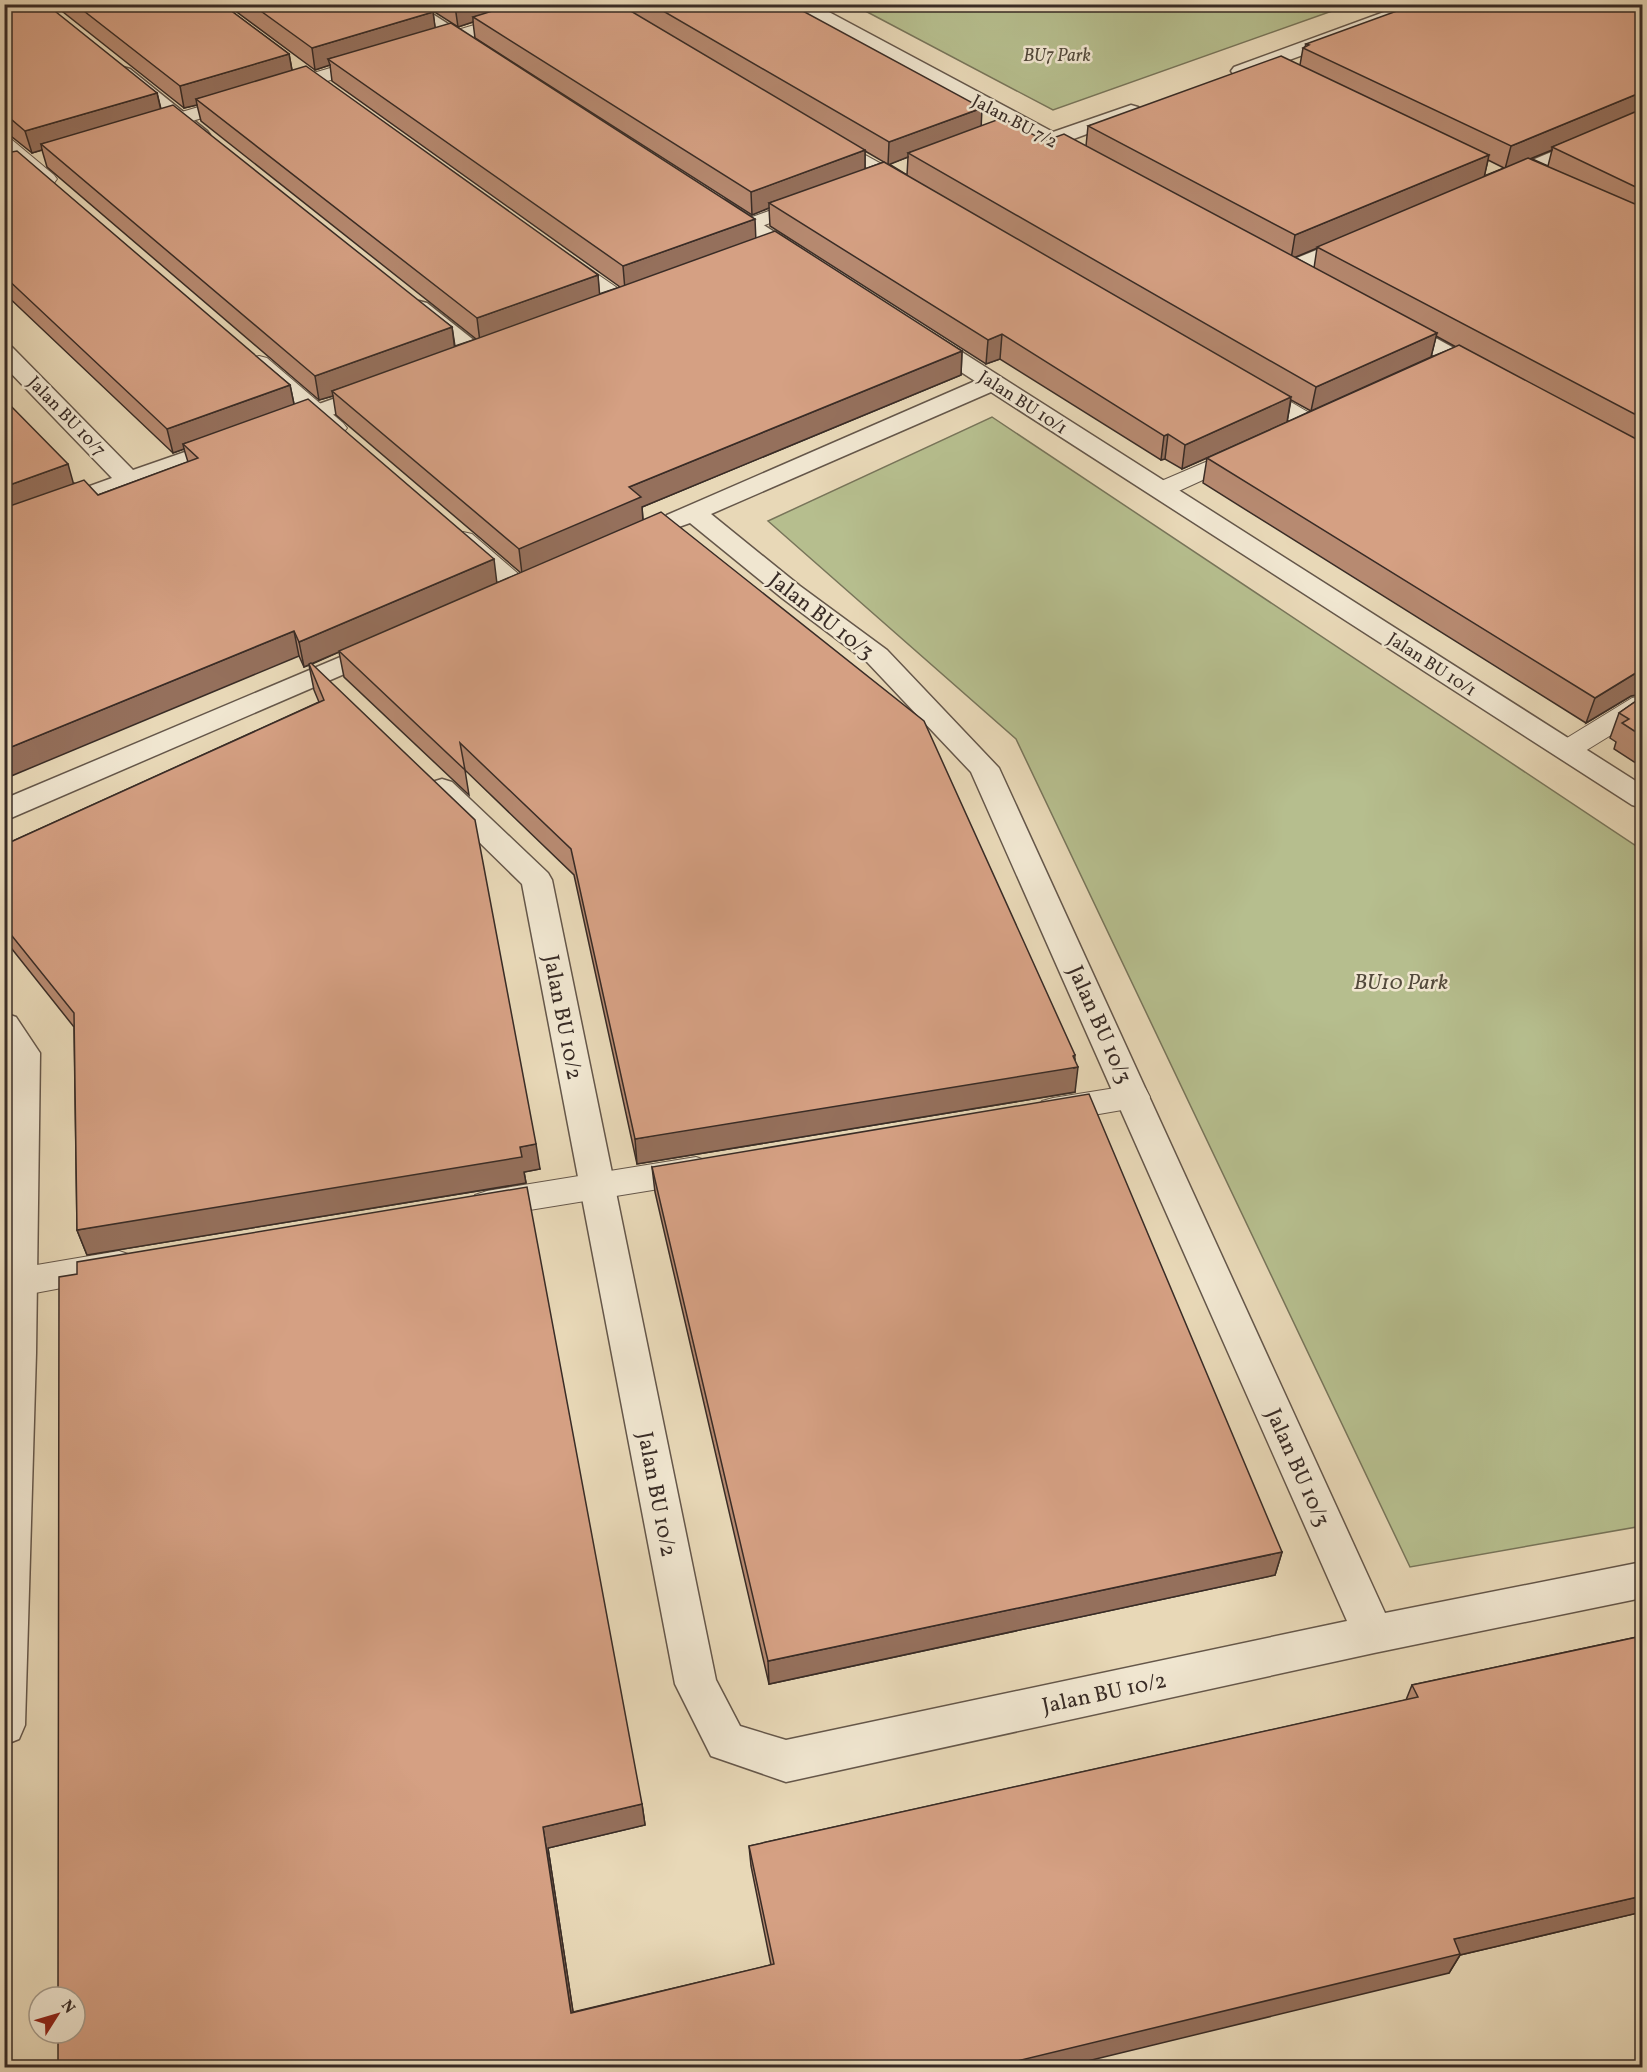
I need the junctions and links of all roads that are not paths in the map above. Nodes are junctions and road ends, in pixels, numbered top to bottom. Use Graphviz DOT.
graph roads {
  1 [pos="404,4"];
  2 [pos="564,4"];
  3 [pos="799,4"];
  4 [pos="1425,4"];
  5 [pos="455,37"];
  6 [pos="411,50"];
  7 [pos="390,56"];
  8 [pos="108,62"];
  9 [pos="494,62"];
  10 [pos="1266,62"];
  11 [pos="295,65"];
  12 [pos="1287,72"];
  13 [pos="1223,77"];
  14 [pos="314,79"];
  15 [pos="333,93"];
  16 [pos="1148,105"];
  17 [pos="180,118"];
  18 [pos="1642,120"];
  19 [pos="1022,124"];
  20 [pos="813,132"];
  21 [pos="1001,132"];
  22 [pos="126,134"];
  23 [pos="1050,140"];
  24 [pos="4,143"];
  25 [pos="217,148"];
  26 [pos="50,157"];
  27 [pos="28,163"];
  28 [pos="907,166"];
  29 [pos="4,170"];
  30 [pos="1113,173"];
  31 [pos="886,174"];
  32 [pos="1513,174"];
  33 [pos="1483,178"];
  34 [pos="865,182"];
  35 [pos="1553,184"];
  36 [pos="699,193"];
  37 [pos="64,194"];
  38 [pos="833,194"];
  39 [pos="927,198"];
  40 [pos="748,225"];
  41 [pos="1376,233"];
  42 [pos="544,246"];
  43 [pos="1269,258"];
  44 [pos="817,269"];
  45 [pos="1290,269"];
  46 [pos="1310,280"];
  47 [pos="644,293"];
  48 [pos="402,295"];
  49 [pos="610,305"];
  50 [pos="1372,313"];
  51 [pos="905,326"];
  52 [pos="499,346"];
  53 [pos="244,350"];
  54 [pos="4,352"];
  55 [pos="1238,380"];
  56 [pos="402,381"];
  57 [pos="993,382"];
  58 [pos="1507,386"];
  59 [pos="316,412"];
  60 [pos="1289,432"];
  61 [pos="1268,442"];
  62 [pos="352,443"];
  63 [pos="129,481"];
  64 [pos="1161,490"];
  65 [pos="693,513"];
  66 [pos="4,526"];
  67 [pos="449,527"];
  68 [pos="650,531"];
  69 [pos="520,588"];
  70 [pos="405,638"];
  71 [pos="1642,704"];
  72 [pos="1567,750"];
  73 [pos="416,765"];
  74 [pos="1642,798"];
  75 [pos="4,811"];
  76 [pos="4,1025"];
  77 [pos="1134,1097"];
  78 [pos="1029,1114"];
  79 [pos="725,1165"];
  80 [pos="597,1186"];
  81 [pos="455,1210"];
  82 [pos="149,1260"];
  83 [pos="19,1282"];
  84 [pos="11,1354"];
  85 [pos="1642,1580"];
  86 [pos="1374,1634"];
  87 [pos="4,1725"];
  1 -- 5 [label="street"];
  2 -- 5 [label="lane"];
  3 -- 19 [label="street, Jalan BU 7/2"];
  4 -- 10 [label="street"];
  5 -- 6 [label="lane"];
  5 -- 9 [label="street"];
  7 -- 14 [label="lane"];
  8 -- 17 [label="street"];
  10 -- 12 [label="lane"];
  10 -- 13 [label="street"];
  11 -- 14 [label="lane"];
  14 -- 15 [label="lane"];
  14 -- 17 [label="lane"];
  16 -- 23 [label="street"];
  17 -- 22 [label="lane"];
  17 -- 25 [label="street"];
  18 -- 32 [label="street"];
  19 -- 21 [label="lane"];
  19 -- 23 [label="street, Jalan BU 7/2"];
  20 -- 31 [label="lane"];
  23 -- 30 [label="street, Jalan BU 7/2"];
  24 -- 27 [label="lane"];
  26 -- 27 [label="lane"];
  27 -- 29 [label="lane"];
  27 -- 37 [label="lane"];
  28 -- 31 [label="lane"];
  31 -- 34 [label="lane"];
  31 -- 39 [label="lane"];
  32 -- 33 [label="street"];
  32 -- 35 [label="street"];
  36 -- 40 [label="street"];
  38 -- 40 [label="lane"];
  40 -- 44 [label="street"];
  41 -- 45 [label="street"];
  42 -- 49 [label="lane"];
  43 -- 45 [label="street"];
  45 -- 46 [label="street"];
  47 -- 49 [label="street"];
  48 -- 52 [label="street"];
  50 -- 58 [label="street"];
  51 -- 57 [label="street, Jalan BU 10/1"];
  53 -- 59 [label="lane"];
  54 -- 63 [label="street, Jalan BU 10/7"];
  55 -- 60 [label="lane"];
  56 -- 59 [label="street"];
  57 -- 64 [label="street, Jalan BU 10/1"];
  57 -- 65 [label="street"];
  59 -- 62 [label="lane"];
  59 -- 63 [label="street"];
  61 -- 64 [label="lane"];
  63 -- 66 [label="street"];
  64 -- 72 [label="street, Jalan BU 10/1"];
  65 -- 68 [label="street"];
  65 -- 77 [label="street, Jalan BU 10/3"];
  67 -- 69 [label="lane"];
  70 -- 75 [label="street"];
  71 -- 72 [label="lane"];
  72 -- 74 [label="street, Jalan BU 10/1"];
  73 -- 80 [label="street, Jalan BU 10/2"];
  76 -- 83 [label="street"];
  77 -- 78 [label="lane"];
  77 -- 86 [label="street, Jalan BU 10/3"];
  79 -- 80 [label="lane"];
  80 -- 81 [label="lane"];
  80 -- 86 [label="street, Jalan BU 10/2"];
  82 -- 83 [label="lane"];
  83 -- 84 [label="street"];
  84 -- 87 [label="street"];
  85 -- 86 [label="street, Jalan BU 10/2"];
}
